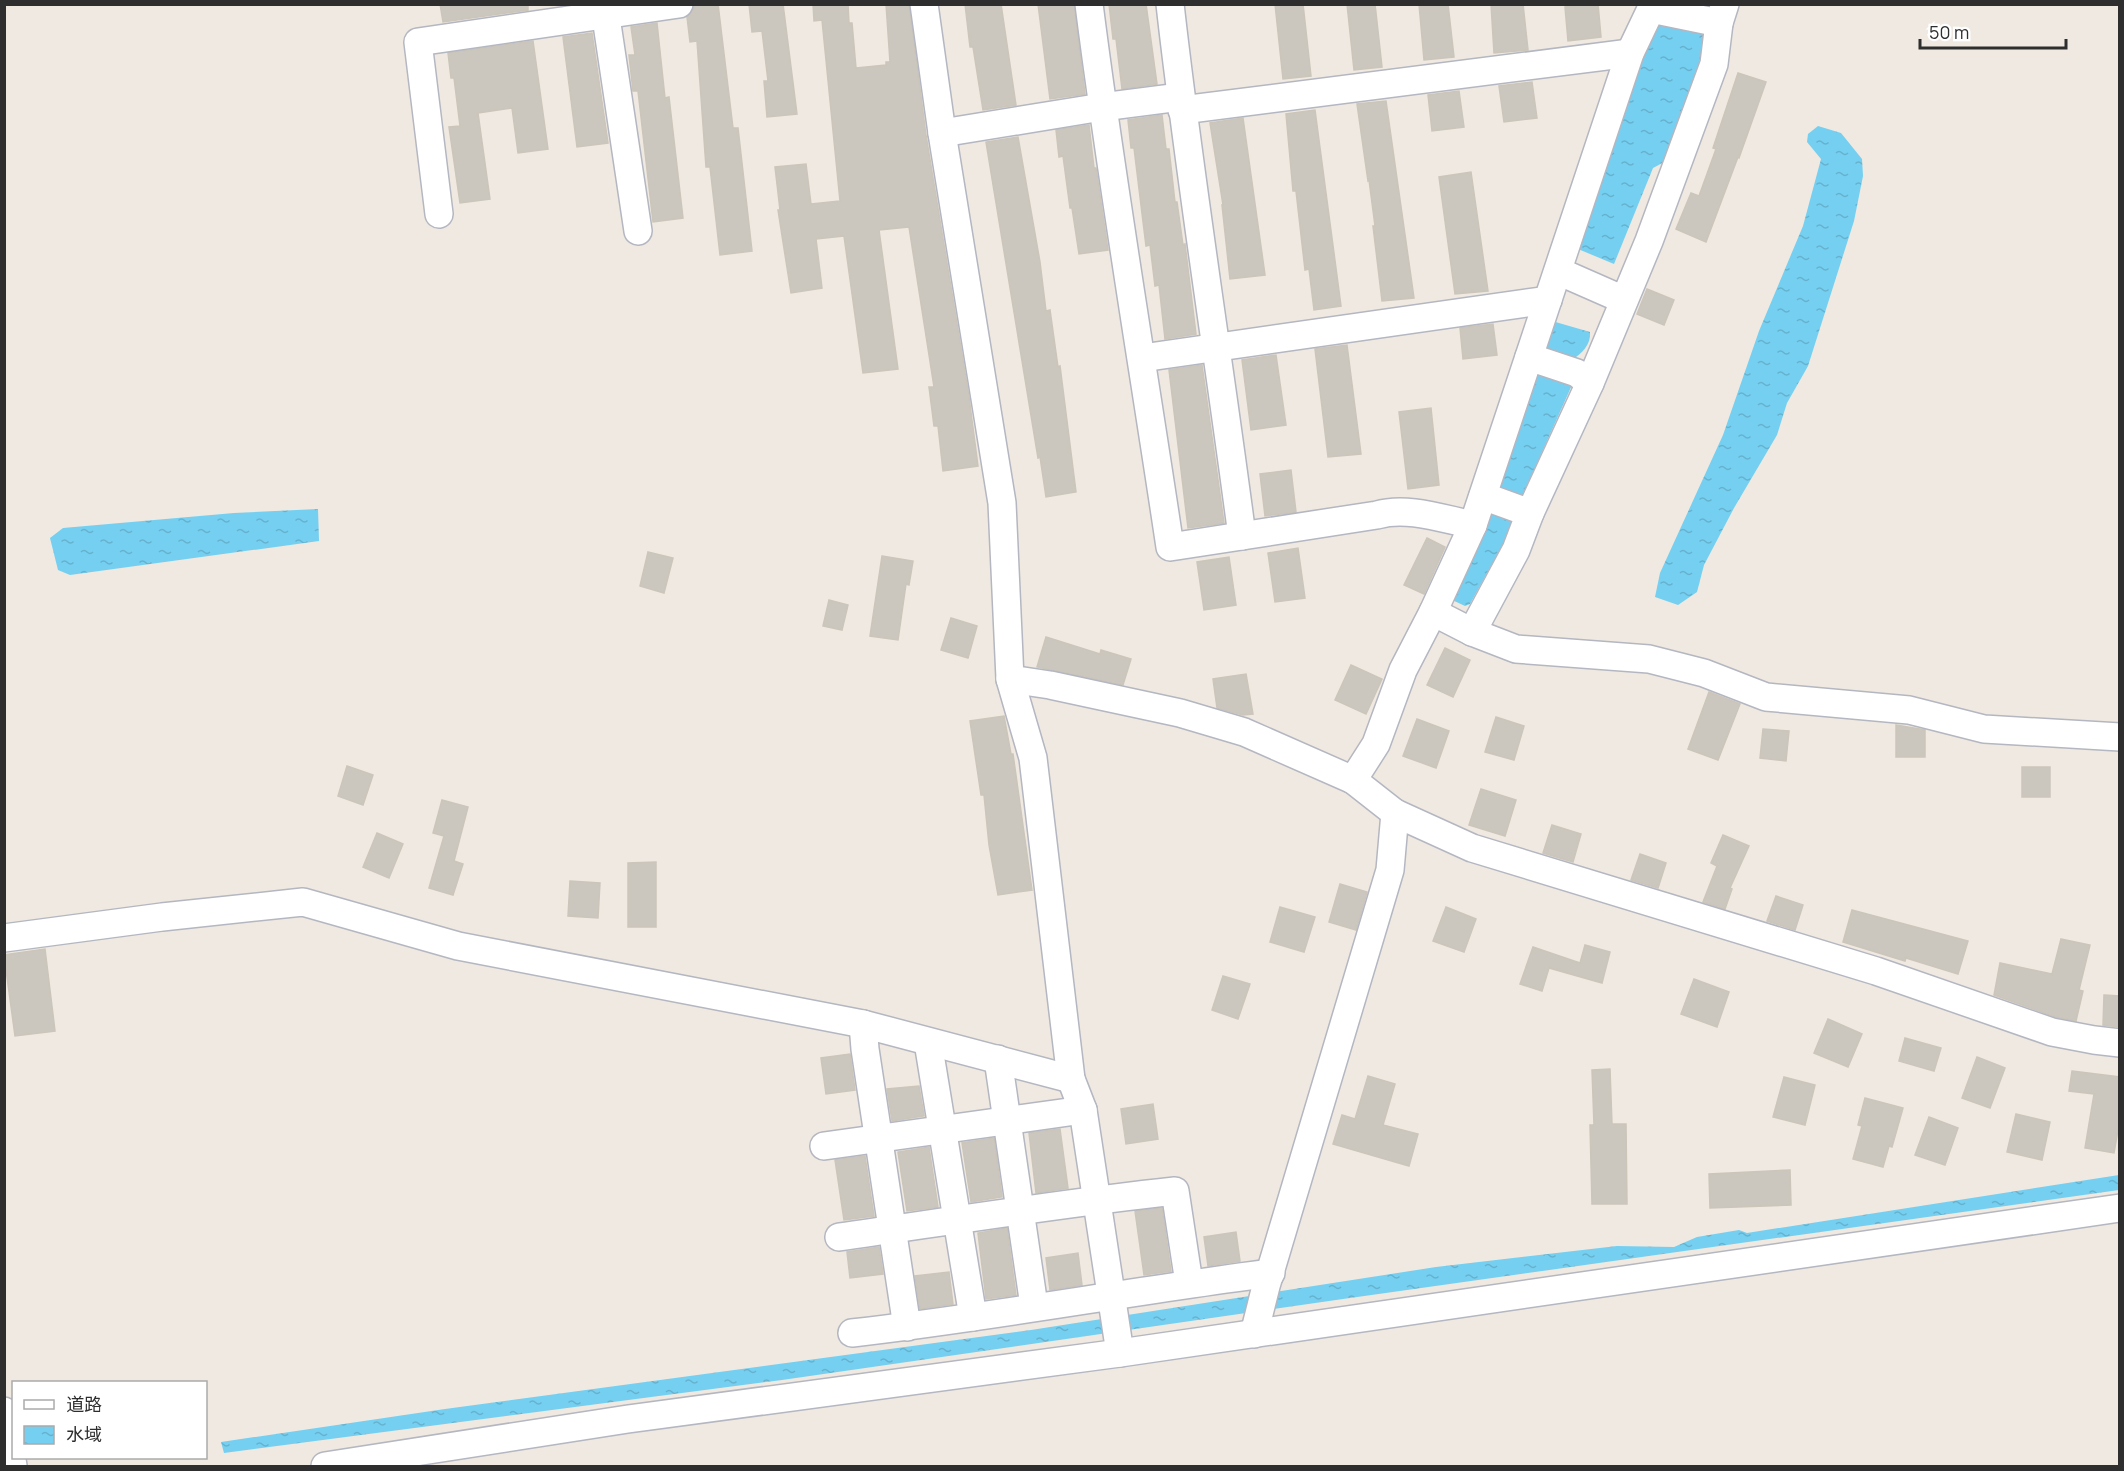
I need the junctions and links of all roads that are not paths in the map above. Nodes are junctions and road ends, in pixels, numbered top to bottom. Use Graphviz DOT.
graph roads {
  1 [pos="679,4"];
  2 [pos="924,4"];
  3 [pos="1089,4"];
  4 [pos="1170,4"];
  5 [pos="1651,7"];
  6 [pos="605,10"];
  7 [pos="1722,14"];
  8 [pos="1630,53"];
  9 [pos="1181,103"];
  10 [pos="1102,107"];
  11 [pos="942,133"];
  12 [pos="439,214"];
  13 [pos="638,231"];
  14 [pos="1558,271"];
  15 [pos="1548,300"];
  16 [pos="1624,300"];
  17 [pos="1217,347"];
  18 [pos="1529,357"];
  19 [pos="1142,358"];
  20 [pos="1590,383"];
  21 [pos="1483,496"];
  22 [pos="1530,513"];
  23 [pos="1473,525"];
  24 [pos="1242,536"];
  25 [pos="1433,612"];
  26 [pos="1472,632"];
  27 [pos="1010,680"];
  28 [pos="2120,737"];
  29 [pos="1353,780"];
  30 [pos="1395,813"];
  31 [pos="4,938"];
  32 [pos="863,1024"];
  33 [pos="928,1041"];
  34 [pos="2120,1042"];
  35 [pos="998,1059"];
  36 [pos="1071,1079"];
  37 [pos="1083,1110"];
  38 [pos="1007,1121"];
  39 [pos="943,1130"];
  40 [pos="878,1138"];
  41 [pos="824,1146"];
  42 [pos="1098,1199"];
  43 [pos="2120,1208"];
  44 [pos="1020,1212"];
  45 [pos="957,1221"];
  46 [pos="892,1230"];
  47 [pos="839,1237"];
  48 [pos="1268,1279"];
  49 [pos="1189,1283"];
  50 [pos="1112,1304"];
  51 [pos="1034,1306"];
  52 [pos="973,1317"];
  53 [pos="1256,1325"];
  54 [pos="907,1327"];
  55 [pos="852,1334"];
  56 [pos="1119,1346"];
  57 [pos="4,1411"];
  58 [pos="10,1460"];
  59 [pos="325,1467"];
  1 -- 6 [label="street"];
  2 -- 11 [label="street"];
  3 -- 10 [label="street"];
  4 -- 9 [label="street"];
  5 -- 7 [label="street"];
  5 -- 8 [label="street"];
  6 -- 12 [label="street"];
  6 -- 13 [label="street"];
  7 -- 16 [label="street"];
  8 -- 9 [label="street"];
  8 -- 14 [label="street"];
  9 -- 10 [label="street"];
  9 -- 17 [label="street"];
  10 -- 11 [label="street"];
  10 -- 19 [label="street"];
  11 -- 27 [label="street"];
  14 -- 15 [label="street"];
  14 -- 16 [label="street"];
  15 -- 17 [label="street"];
  15 -- 18 [label="street"];
  16 -- 20 [label="street"];
  17 -- 19 [label="street"];
  17 -- 24 [label="street"];
  18 -- 20 [label="street"];
  18 -- 21 [label="street"];
  19 -- 24 [label="street"];
  20 -- 22 [label="street"];
  21 -- 22 [label="street"];
  21 -- 23 [label="street"];
  22 -- 26 [label="street"];
  23 -- 24 [label="street"];
  23 -- 25 [label="street"];
  25 -- 26 [label="street"];
  25 -- 29 [label="street"];
  26 -- 28 [label="street"];
  27 -- 29 [label="street"];
  27 -- 36 [label="street"];
  29 -- 30 [label="street"];
  30 -- 34 [label="street"];
  30 -- 48 [label="street"];
  31 -- 32 [label="street"];
  32 -- 33 [label="street"];
  32 -- 40 [label="street"];
  33 -- 35 [label="street"];
  33 -- 39 [label="street"];
  35 -- 36 [label="street"];
  35 -- 38 [label="street"];
  36 -- 37 [label="street"];
  37 -- 38 [label="street"];
  37 -- 42 [label="street"];
  38 -- 39 [label="street"];
  38 -- 44 [label="street"];
  39 -- 40 [label="street"];
  39 -- 45 [label="street"];
  40 -- 41 [label="street"];
  40 -- 46 [label="street"];
  42 -- 44 [label="street"];
  42 -- 49 [label="street"];
  42 -- 50 [label="street"];
  43 -- 53 [label="street"];
  44 -- 45 [label="street"];
  44 -- 51 [label="street"];
  45 -- 46 [label="street"];
  45 -- 52 [label="street"];
  46 -- 47 [label="street"];
  46 -- 54 [label="street"];
  48 -- 49 [label="street"];
  48 -- 53 [label="street"];
  49 -- 50 [label="street"];
  50 -- 51 [label="street"];
  50 -- 56 [label="street"];
  51 -- 52 [label="street"];
  52 -- 54 [label="street"];
  53 -- 56 [label="street"];
  54 -- 55 [label="street"];
  56 -- 59 [label="street"];
  57 -- 58 [label="street"];
}
